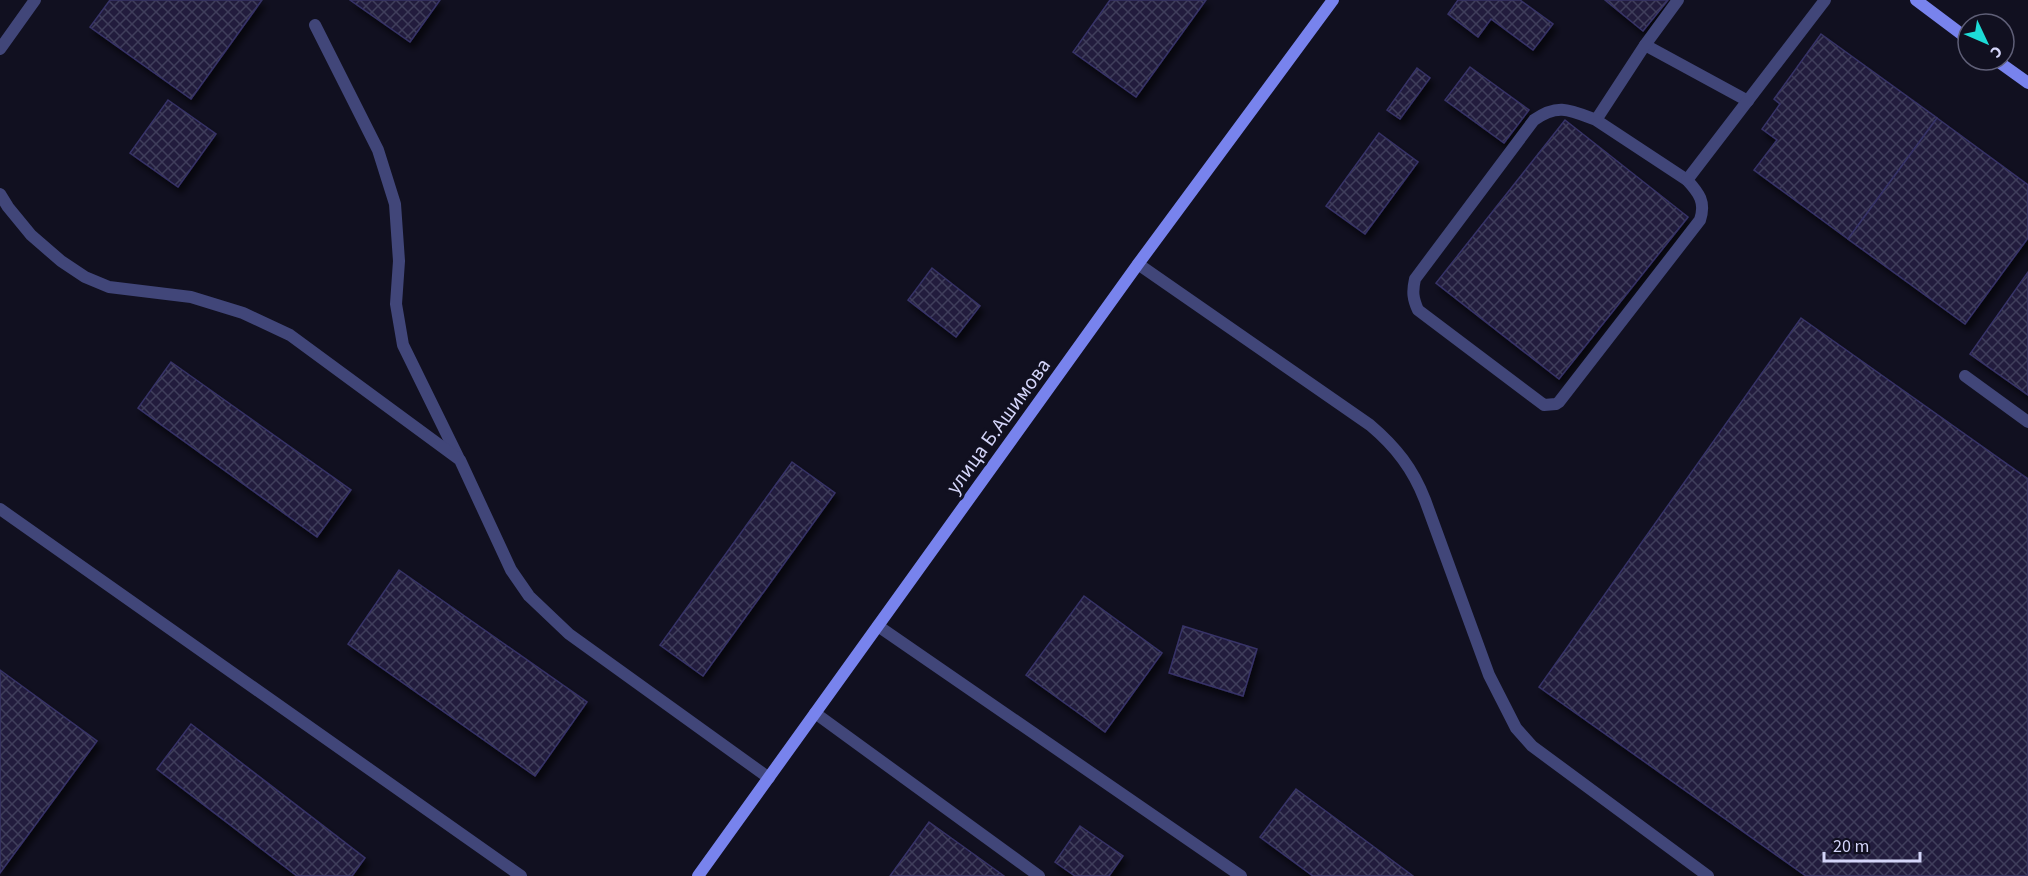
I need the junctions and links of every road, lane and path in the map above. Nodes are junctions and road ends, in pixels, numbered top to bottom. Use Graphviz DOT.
graph roads {
  1 [pos="35,0"];
  2 [pos="1333,0"];
  3 [pos="1678,0"];
  4 [pos="1825,0"];
  5 [pos="1916,0"];
  6 [pos="315,25"];
  7 [pos="1956,30"];
  8 [pos="1645,45"];
  9 [pos="0,50"];
  10 [pos="2013,72"];
  11 [pos="2028,83"];
  12 [pos="1748,101"];
  13 [pos="1596,120"];
  14 [pos="1687,180"];
  15 [pos="0,194"];
  16 [pos="1138,264"];
  17 [pos="1965,376"];
  18 [pos="2028,422"];
  19 [pos="460,460"];
  20 [pos="0,509"];
  21 [pos="878,626"];
  22 [pos="815,713"];
  23 [pos="768,778"];
  24 [pos="521,876"];
  25 [pos="698,876"];
  26 [pos="1039,876"];
  27 [pos="1241,876"];
  28 [pos="1708,876"];
  1 -- 9 [label="lane"];
  2 -- 16 [label="street, улица Б.Ашимова"];
  3 -- 8 [label="lane"];
  4 -- 12 [label="lane"];
  5 -- 7 [label="street"];
  6 -- 19 [label="lane"];
  8 -- 12 [label="lane"];
  8 -- 13 [label="lane"];
  10 -- 11 [label="street"];
  12 -- 14 [label="lane"];
  13 -- 14 [label="lane"];
  13 -- 14 [label="lane"];
  15 -- 19 [label="lane"];
  16 -- 21 [label="street, улица Б.Ашимова"];
  16 -- 28 [label="lane"];
  17 -- 18 [label="lane"];
  19 -- 23 [label="lane"];
  20 -- 24 [label="lane"];
  21 -- 22 [label="street, улица Б.Ашимова"];
  21 -- 27 [label="lane"];
  22 -- 23 [label="street, улица Б.Ашимова"];
  22 -- 26 [label="lane"];
  23 -- 25 [label="street, улица Б.Ашимова"];
}
